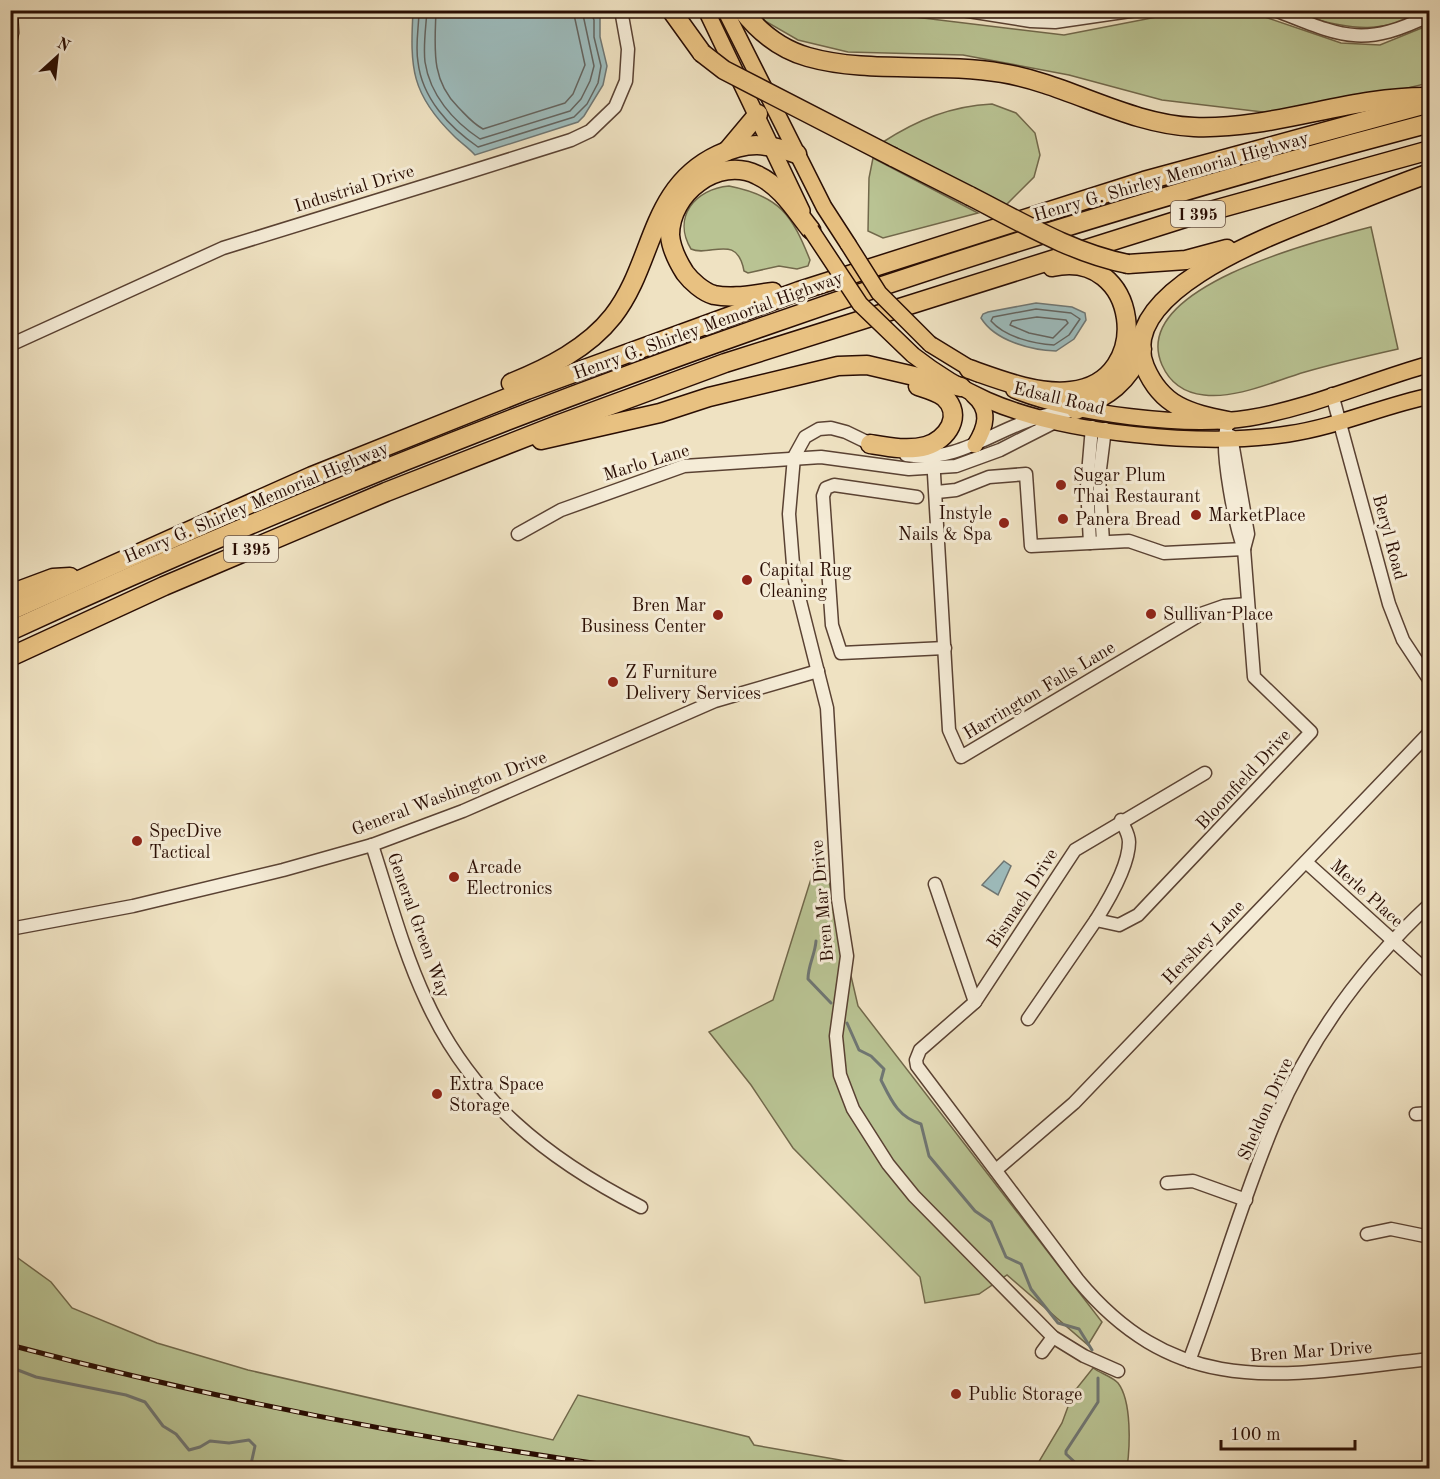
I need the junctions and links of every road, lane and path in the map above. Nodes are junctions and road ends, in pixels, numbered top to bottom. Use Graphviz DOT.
graph roads {
  1 [pos="621,10"];
  2 [pos="671,10"];
  3 [pos="706,10"];
  4 [pos="725,10"];
  5 [pos="742,10"];
  6 [pos="962,10"];
  7 [pos="1137,10"];
  8 [pos="1275,10"];
  9 [pos="1110,13"];
  10 [pos="1080,15"];
  11 [pos="1430,15"];
  12 [pos="1430,97"];
  13 [pos="1430,103"];
  14 [pos="758,114"];
  15 [pos="1430,123"];
  16 [pos="771,144"];
  17 [pos="1430,150"];
  18 [pos="726,151"];
  19 [pos="796,154"];
  20 [pos="1430,173"];
  21 [pos="811,230"];
  22 [pos="1260,240"];
  23 [pos="969,286"];
  24 [pos="799,291"];
  25 [pos="10,345"];
  26 [pos="1143,346"];
  27 [pos="1430,364"];
  28 [pos="969,369"];
  29 [pos="801,374"];
  30 [pos="964,389"];
  31 [pos="1332,394"];
  32 [pos="1430,396"];
  33 [pos="1076,410"];
  34 [pos="1038,417"];
  35 [pos="1057,422"];
  36 [pos="1340,422"];
  37 [pos="442,423"];
  38 [pos="1098,428"];
  39 [pos="1228,432"];
  40 [pos="870,444"];
  41 [pos="975,445"];
  42 [pos="495,449"];
  43 [pos="794,457"];
  44 [pos="934,463"];
  45 [pos="937,492"];
  46 [pos="917,497"];
  47 [pos="518,534"];
  48 [pos="1103,542"];
  49 [pos="1090,543"];
  50 [pos="1244,549"];
  51 [pos="86,575"];
  52 [pos="10,594"];
  53 [pos="1247,604"];
  54 [pos="10,611"];
  55 [pos="10,631"];
  56 [pos="945,648"];
  57 [pos="10,657"];
  58 [pos="819,671"];
  59 [pos="1430,681"];
  60 [pos="1430,732"];
  61 [pos="1205,773"];
  62 [pos="1121,820"];
  63 [pos="372,845"];
  64 [pos="1306,862"];
  65 [pos="935,884"];
  66 [pos="1430,904"];
  67 [pos="1096,920"];
  68 [pos="10,929"];
  69 [pos="1392,940"];
  70 [pos="1430,974"];
  71 [pos="975,1002"];
  72 [pos="1028,1019"];
  73 [pos="920,1050"];
  74 [pos="1430,1113"];
  75 [pos="1416,1114"];
  76 [pos="996,1170"];
  77 [pos="1167,1183"];
  78 [pos="1246,1200"];
  79 [pos="641,1207"];
  80 [pos="1367,1234"];
  81 [pos="1430,1237"];
  82 [pos="1053,1337"];
  83 [pos="1042,1352"];
  84 [pos="1430,1359"];
  85 [pos="1189,1361"];
  86 [pos="1118,1371"];
  1 -- 25 [label="street, Industrial Drive"];
  2 -- 22 [label="highway, bridge"];
  3 -- 14 [label="main road, Edsall Road"];
  4 -- 19 [label="main road, Edsall Road"];
  5 -- 12 [label="highway"];
  6 -- 10 [label="street"];
  7 -- 9 [label="street"];
  8 -- 11 [label="street"];
  9 -- 10 [label="street"];
  13 -- 24 [label="highway, Henry G. Shirley Memorial Highway / I 395"];
  14 -- 16 [label="main road, Edsall Road"];
  14 -- 18 [label="highway"];
  15 -- 55 [label="highway"];
  16 -- 18 [label="highway"];
  16 -- 19 [label="highway"];
  16 -- 21 [label="main road, Edsall Road"];
  17 -- 23 [label="highway, I 395"];
  18 -- 37 [label="highway"];
  19 -- 28 [label="main road, Edsall Road, bridge"];
  20 -- 22 [label="highway"];
  21 -- 24 [label="highway"];
  21 -- 30 [label="main road, Edsall Road, bridge"];
  22 -- 26 [label="highway"];
  23 -- 28 [label="highway"];
  23 -- 42 [label="highway, I 395"];
  24 -- 37 [label="highway, Henry G. Shirley Memorial Highway / I 395"];
  26 -- 33 [label="highway"];
  26 -- 39 [label="highway"];
  27 -- 31 [label="main road, Edsall Road"];
  28 -- 33 [label="main road, Edsall Road"];
  29 -- 30 [label="highway"];
  29 -- 40 [label="highway"];
  29 -- 42 [label="highway"];
  30 -- 34 [label="main road, Edsall Road"];
  30 -- 41 [label="main road"];
  31 -- 36 [label="street, Beryl Road"];
  31 -- 39 [label="main road, Edsall Road"];
  32 -- 36 [label="main road, Edsall Road"];
  33 -- 34 [label="street, Bren Mar Drive"];
  33 -- 35 [label="main road"];
  33 -- 39 [label="main road, Edsall Road"];
  34 -- 35 [label="main road, Edsall Road"];
  34 -- 41 [label="street, Bren Mar Drive"];
  35 -- 38 [label="main road, Edsall Road"];
  35 -- 44 [label="street, Bren Mar Drive"];
  36 -- 39 [label="main road, Edsall Road"];
  36 -- 59 [label="street, Beryl Road"];
  37 -- 51 [label="highway, Henry G. Shirley Memorial Highway / I 395"];
  38 -- 39 [label="main road, Edsall Road"];
  38 -- 48 [label="street"];
  38 -- 49 [label="street"];
  39 -- 50 [label="street, Bloomfield Drive"];
  40 -- 43 [label="street, Bren Mar Drive"];
  40 -- 44 [label="street, Bren Mar Drive"];
  41 -- 44 [label="street, Bren Mar Drive"];
  42 -- 57 [label="highway, I 395"];
  43 -- 44 [label="street, Bren Mar Drive"];
  43 -- 47 [label="street, Marlo Lane"];
  43 -- 58 [label="street, Bren Mar Drive"];
  44 -- 45 [label="street, Harrington Falls Lane"];
  45 -- 49 [label="street"];
  45 -- 56 [label="street, Harrington Falls Lane"];
  46 -- 56 [label="street"];
  48 -- 49 [label="street"];
  48 -- 50 [label="street"];
  50 -- 53 [label="street, Bloomfield Drive"];
  51 -- 52 [label="highway"];
  51 -- 54 [label="highway, Henry G. Shirley Memorial Highway / I 395"];
  53 -- 56 [label="street, Harrington Falls Lane"];
  53 -- 67 [label="street, Bloomfield Drive"];
  58 -- 63 [label="street, General Washington Drive"];
  58 -- 82 [label="street, Bren Mar Drive"];
  60 -- 64 [label="street, Hershey Lane"];
  61 -- 62 [label="street, Bismach Drive"];
  62 -- 67 [label="street"];
  62 -- 71 [label="street, Bismach Drive"];
  63 -- 68 [label="street, General Washington Drive"];
  63 -- 79 [label="street, General Green Way"];
  64 -- 69 [label="street, Merle Place"];
  64 -- 76 [label="street, Hershey Lane"];
  65 -- 71 [label="street, Bismach Drive"];
  66 -- 69 [label="street, Sheldon Drive"];
  67 -- 72 [label="street"];
  69 -- 70 [label="street, Merle Place"];
  69 -- 78 [label="street, Sheldon Drive"];
  71 -- 73 [label="street, Bismach Drive"];
  73 -- 76 [label="street, Bren Mar Drive"];
  74 -- 75 [label="street"];
  76 -- 85 [label="street, Bren Mar Drive"];
  77 -- 78 [label="street"];
  78 -- 85 [label="street, Sheldon Drive"];
  80 -- 81 [label="street"];
  82 -- 83 [label="street"];
  82 -- 86 [label="street, Bren Mar Drive"];
  84 -- 85 [label="street, Bren Mar Drive"];
}
